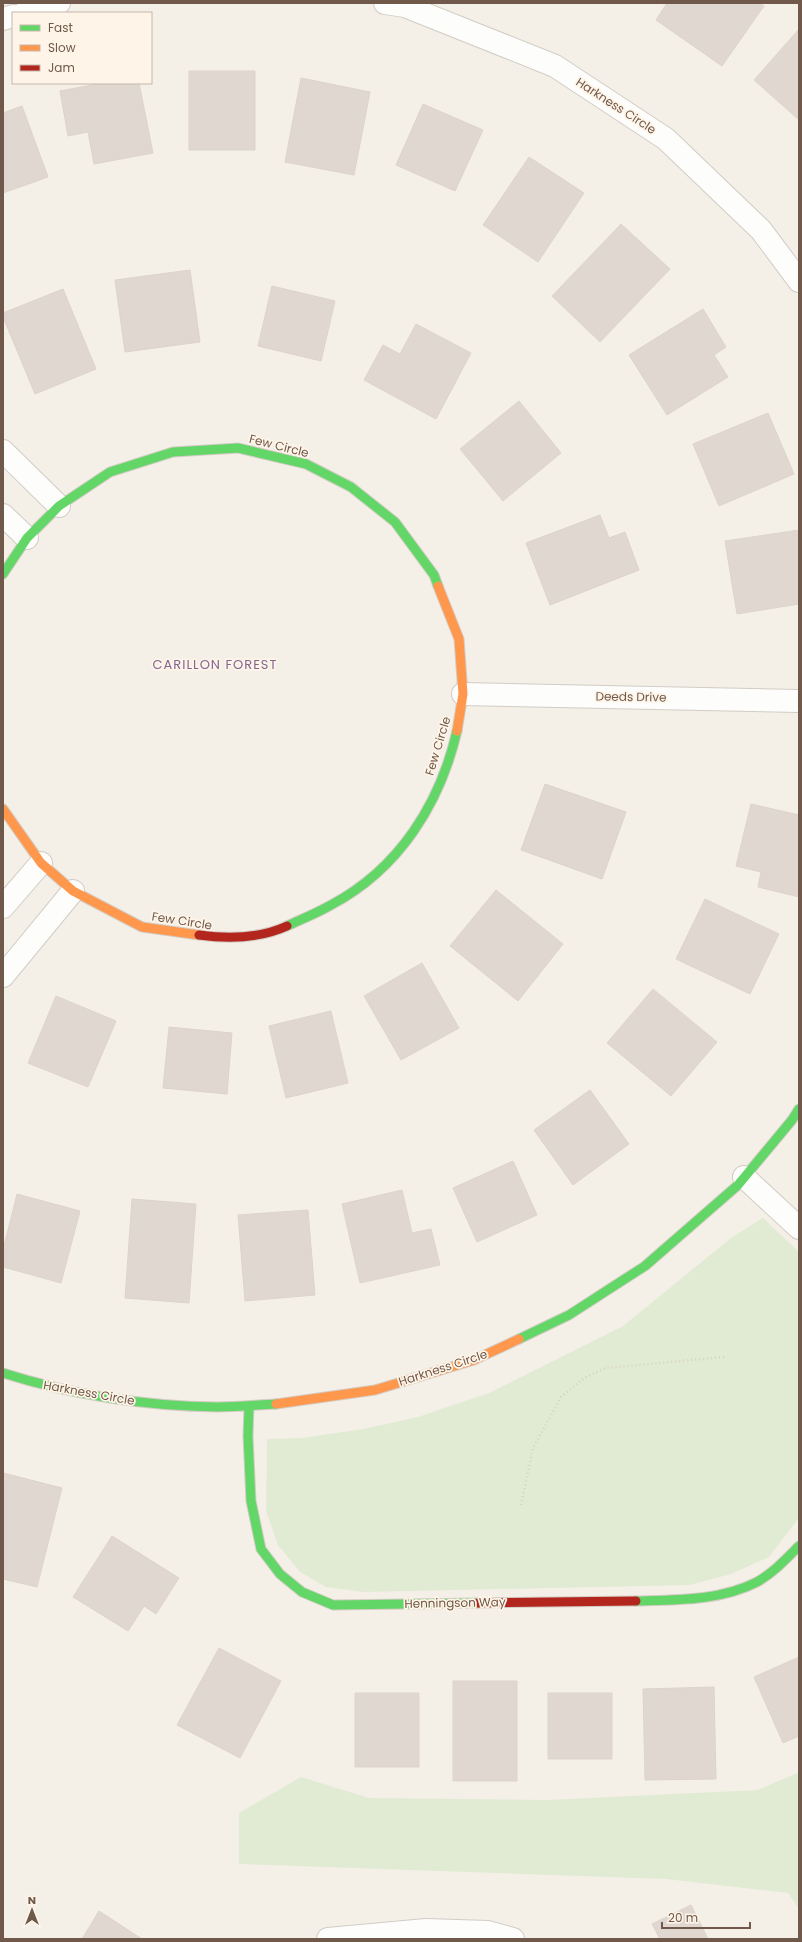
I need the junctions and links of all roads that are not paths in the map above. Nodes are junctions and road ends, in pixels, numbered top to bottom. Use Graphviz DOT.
graph roads {
  1 [pos="59,3"];
  2 [pos="385,3"];
  3 [pos="28,12"];
  4 [pos="799,281"];
  5 [pos="3,451"];
  6 [pos="59,506"];
  7 [pos="3,515"];
  8 [pos="27,538"];
  9 [pos="3,574"];
  10 [pos="463,694"];
  11 [pos="799,702"];
  12 [pos="3,809"];
  13 [pos="40,863"];
  14 [pos="73,891"];
  15 [pos="3,907"];
  16 [pos="3,976"];
  17 [pos="799,1109"];
  18 [pos="744,1177"];
  19 [pos="799,1228"];
  20 [pos="3,1373"];
  21 [pos="249,1406"];
  22 [pos="799,1546"];
  23 [pos="328,1939"];
  24 [pos="513,1939"];
  1 -- 3 [label="street"];
  2 -- 4 [label="street, Harkness Circle"];
  5 -- 6 [label="street"];
  6 -- 8 [label="street, Few Circle"];
  6 -- 10 [label="street, Few Circle"];
  7 -- 8 [label="street"];
  8 -- 9 [label="street, Few Circle"];
  10 -- 11 [label="street, Deeds Drive"];
  10 -- 14 [label="street, Few Circle"];
  12 -- 13 [label="street, Few Circle"];
  13 -- 14 [label="street, Few Circle"];
  13 -- 15 [label="street"];
  14 -- 16 [label="street"];
  17 -- 18 [label="street, Harkness Circle"];
  18 -- 19 [label="street"];
  18 -- 21 [label="street, Harkness Circle"];
  20 -- 21 [label="street, Harkness Circle"];
  21 -- 22 [label="street, Henningson Way"];
  23 -- 24 [label="street"];
}
